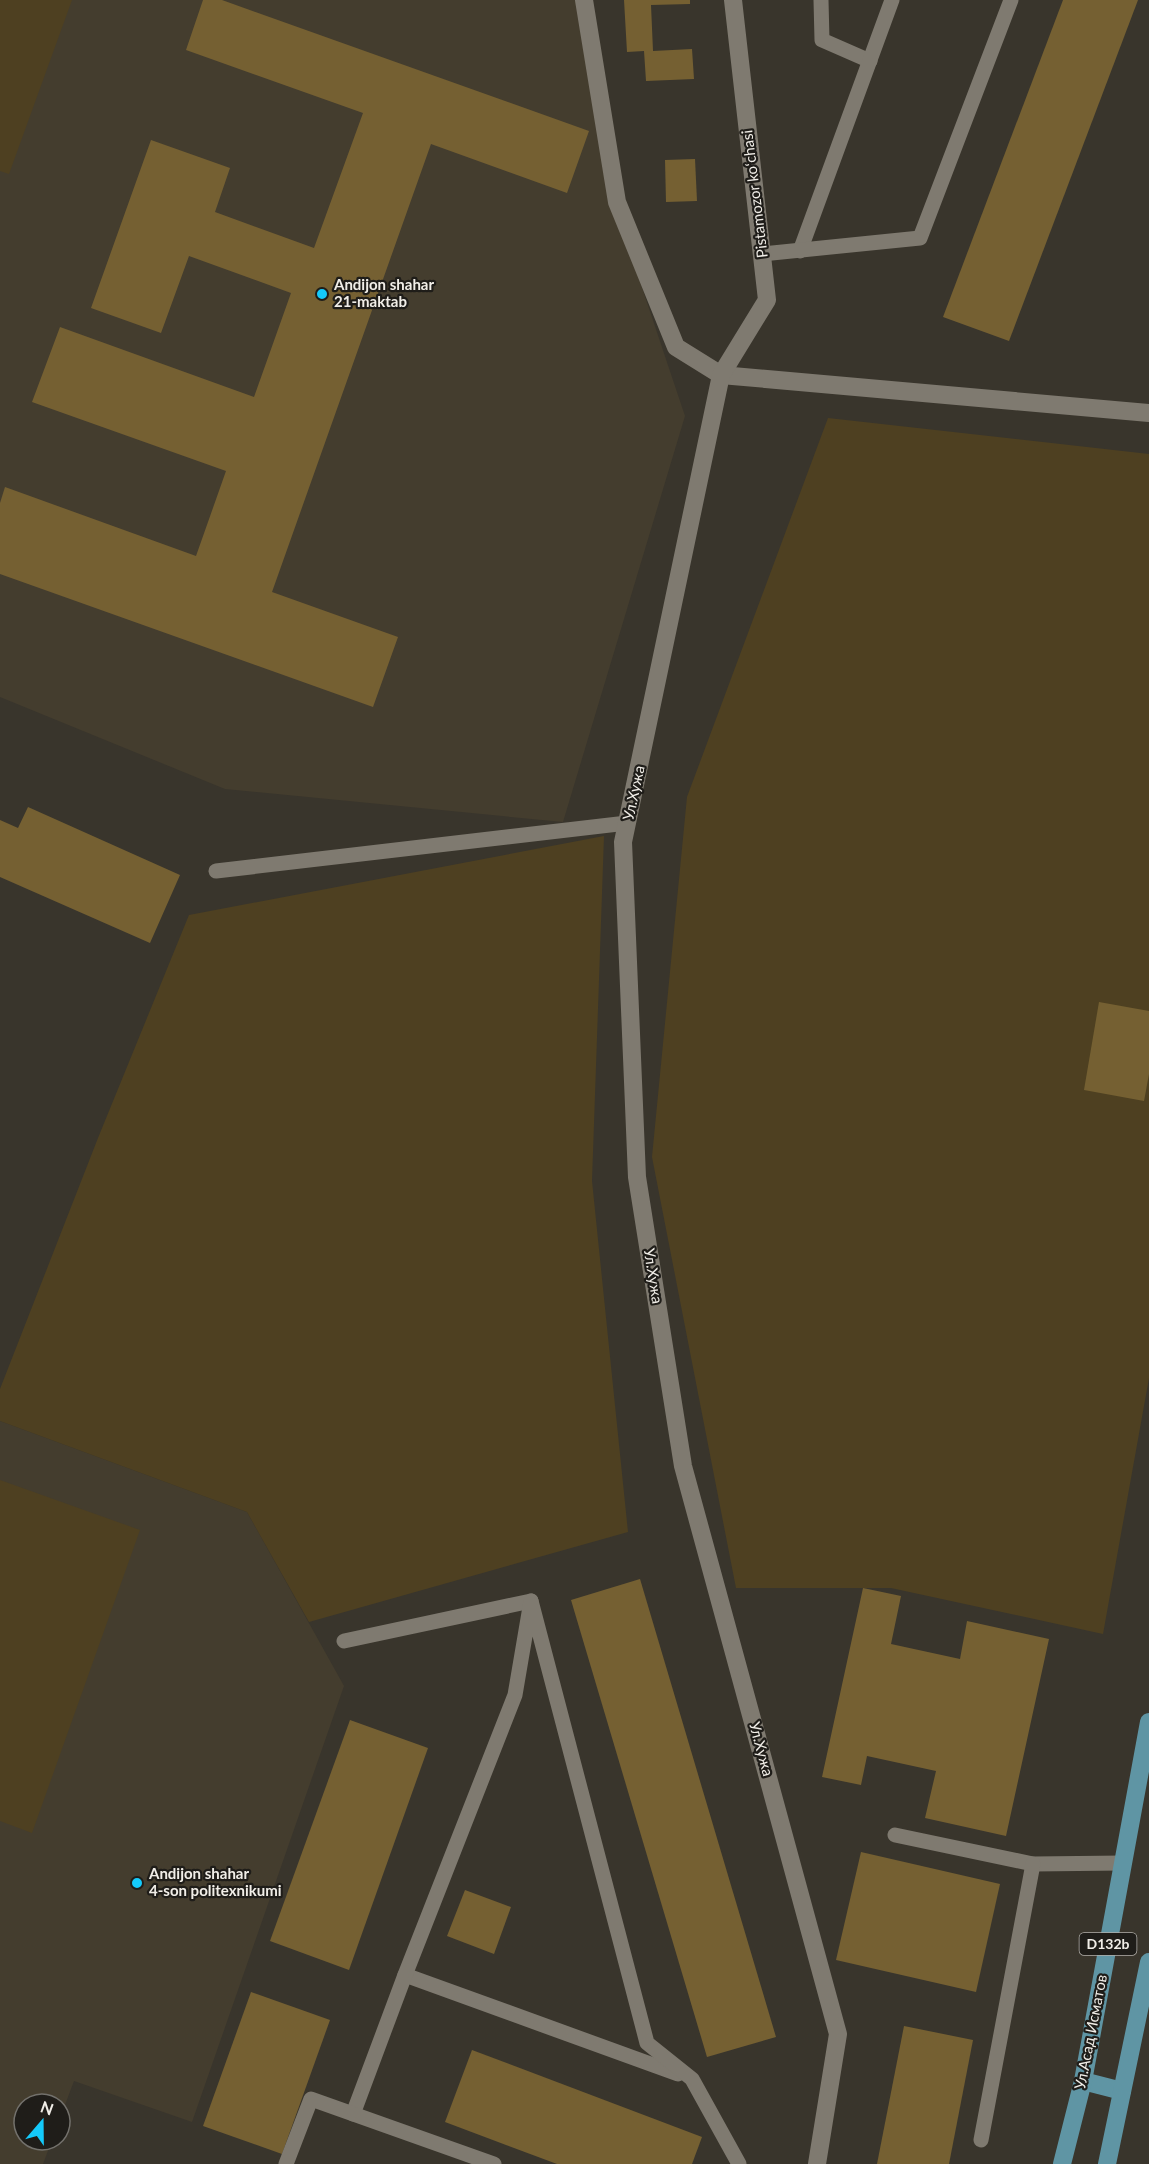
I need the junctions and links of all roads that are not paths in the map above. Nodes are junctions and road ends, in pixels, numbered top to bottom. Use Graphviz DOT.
graph roads {
  1 [pos="584,0"];
  2 [pos="733,0"];
  3 [pos="821,0"];
  4 [pos="892,0"];
  5 [pos="1011,0"];
  6 [pos="870,61"];
  7 [pos="800,251"];
  8 [pos="762,254"];
  9 [pos="721,375"];
  10 [pos="1149,413"];
  11 [pos="627,823"];
  12 [pos="216,871"];
  13 [pos="531,1600"];
  14 [pos="344,1641"];
  15 [pos="1149,1722"];
  16 [pos="894,1835"];
  17 [pos="1123,1863"];
  18 [pos="1033,1864"];
  19 [pos="1149,1962"];
  20 [pos="405,1975"];
  21 [pos="692,2079"];
  22 [pos="1083,2081"];
  23 [pos="1122,2091"];
  24 [pos="353,2114"];
  25 [pos="981,2140"];
  26 [pos="286,2164"];
  27 [pos="494,2164"];
  28 [pos="739,2164"];
  29 [pos="817,2164"];
  30 [pos="1062,2164"];
  31 [pos="1107,2164"];
  1 -- 9 [label="street"];
  2 -- 8 [label="street, Pistamozor koʻchasi"];
  3 -- 6 [label="lane"];
  4 -- 6 [label="lane"];
  5 -- 7 [label="lane"];
  6 -- 7 [label="lane"];
  7 -- 8 [label="lane"];
  8 -- 9 [label="street, Pistamozor koʻchasi"];
  9 -- 10 [label="street"];
  9 -- 11 [label="street, Ул.Хужа"];
  11 -- 12 [label="lane"];
  11 -- 29 [label="street, Ул.Хужа"];
  13 -- 14 [label="lane"];
  13 -- 20 [label="lane"];
  13 -- 21 [label="lane"];
  15 -- 17 [label="main road, Ул.Асад Исматов / D132b"];
  16 -- 18 [label="lane"];
  17 -- 18 [label="lane"];
  17 -- 22 [label="main road, Ул.Асад Исматов / D132b"];
  18 -- 25 [label="lane"];
  19 -- 23 [label="main road, D132b"];
  20 -- 21 [label="lane"];
  20 -- 24 [label="lane"];
  21 -- 28 [label="lane"];
  22 -- 23 [label="main road"];
  22 -- 30 [label="main road, Ул.Асад Исматов / D132b"];
  23 -- 31 [label="main road, D132b"];
  24 -- 26 [label="lane"];
  24 -- 27 [label="lane"];
}
